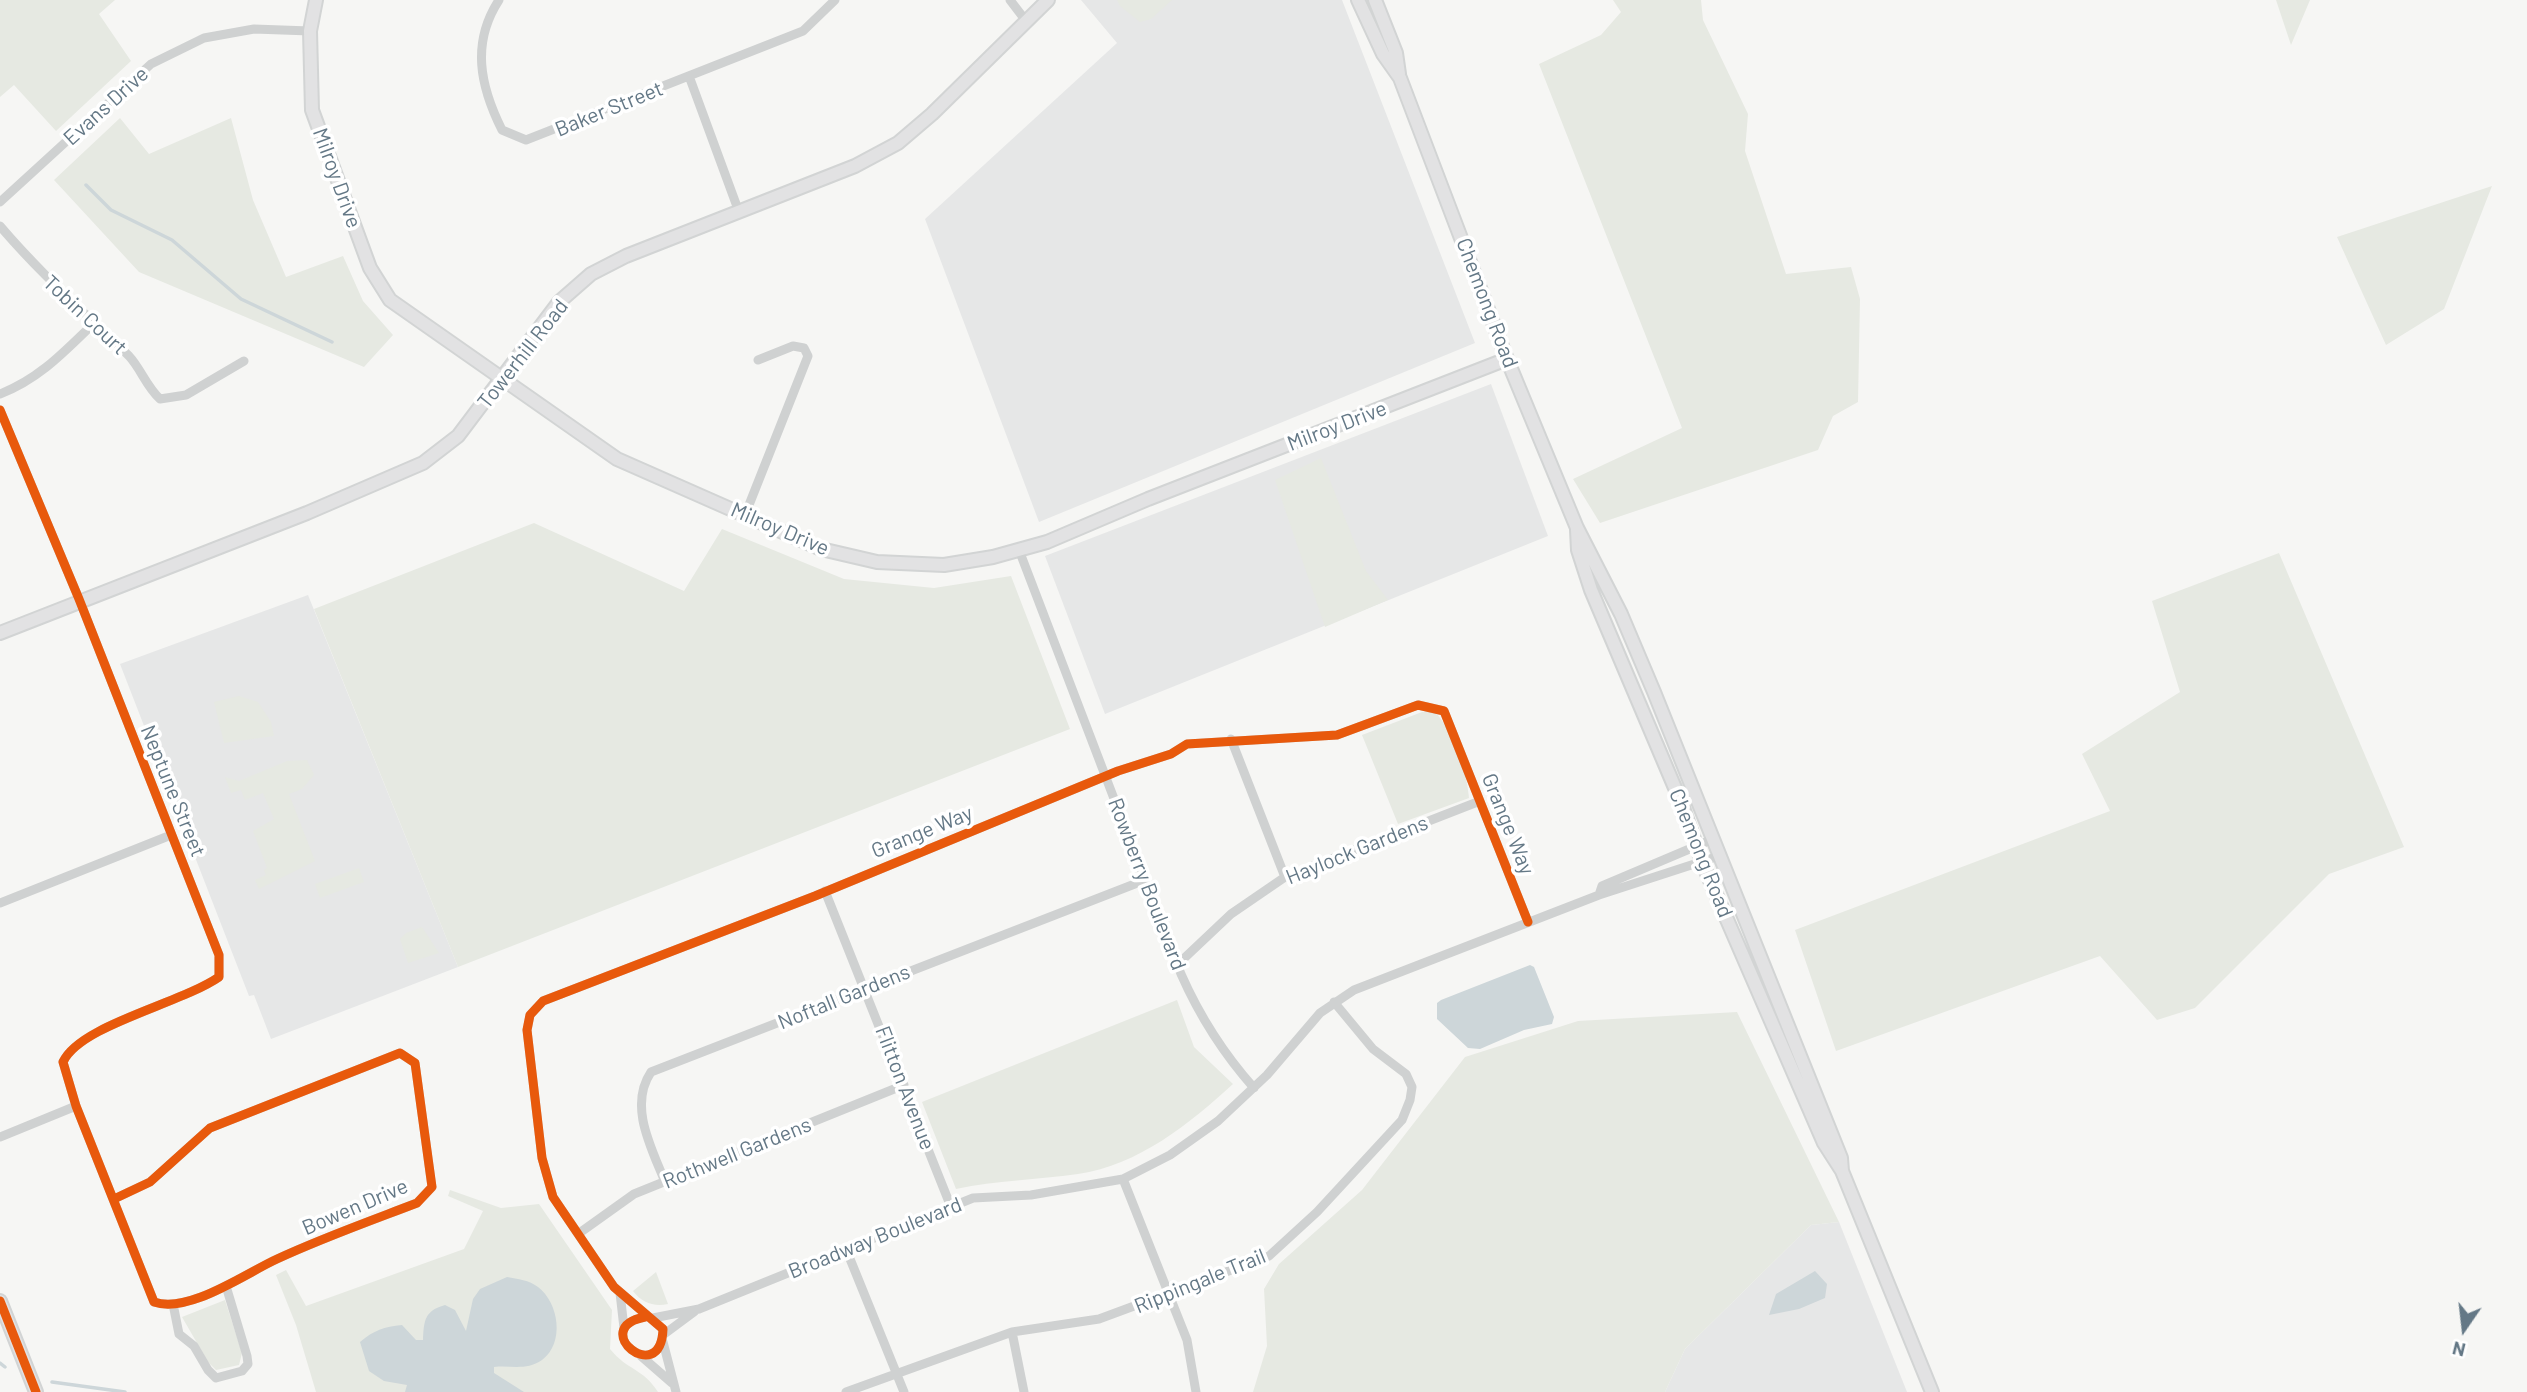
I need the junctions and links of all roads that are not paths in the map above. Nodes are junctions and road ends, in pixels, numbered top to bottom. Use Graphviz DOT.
graph roads {
  1 [pos="316,0"];
  2 [pos="499,0"];
  3 [pos="835,0"];
  4 [pos="1010,0"];
  5 [pos="1048,0"];
  6 [pos="1358,0"];
  7 [pos="1375,0"];
  8 [pos="1026,21"];
  9 [pos="310,31"];
  10 [pos="689,76"];
  11 [pos="1399,78"];
  12 [pos="0,202"];
  13 [pos="739,212"];
  14 [pos="0,226"];
  15 [pos="94,323"];
  16 [pos="1507,359"];
  17 [pos="758,360"];
  18 [pos="244,361"];
  19 [pos="502,381"];
  20 [pos="0,394"];
  21 [pos="0,410"];
  22 [pos="745,514"];
  23 [pos="1577,528"];
  24 [pos="1019,550"];
  25 [pos="79,599"];
  26 [pos="0,633"];
  27 [pos="1231,739"];
  28 [pos="1107,777"];
  29 [pos="1480,802"];
  30 [pos="171,835"];
  31 [pos="1713,839"];
  32 [pos="1697,846"];
  33 [pos="1719,856"];
  34 [pos="1702,862"];
  35 [pos="1285,877"];
  36 [pos="1145,880"];
  37 [pos="825,891"];
  38 [pos="1599,895"];
  39 [pos="0,903"];
  40 [pos="1528,922"];
  41 [pos="1177,965"];
  42 [pos="866,987"];
  43 [pos="1334,1002"];
  44 [pos="904,1085"];
  45 [pos="1254,1088"];
  46 [pos="76,1106"];
  47 [pos="0,1137"];
  48 [pos="1842,1171"];
  49 [pos="1123,1179"];
  50 [pos="665,1182"];
  51 [pos="114,1199"];
  52 [pos="951,1207"];
  53 [pos="578,1234"];
  54 [pos="846,1249"];
  55 [pos="226,1286"];
  56 [pos="620,1291"];
  57 [pos="1170,1295"];
  58 [pos="0,1301"];
  59 [pos="173,1304"];
  60 [pos="699,1309"];
  61 [pos="649,1317"];
  62 [pos="624,1328"];
  63 [pos="1012,1332"];
  64 [pos="663,1338"];
  65 [pos="641,1356"];
  66 [pos="895,1373"];
  67 [pos="675,1388"];
  68 [pos="36,1392"];
  69 [pos="846,1392"];
  70 [pos="904,1392"];
  71 [pos="1024,1392"];
  72 [pos="1196,1392"];
  73 [pos="1932,1392"];
  1 -- 9 [label="street, Milroy Drive"];
  2 -- 10 [label="street, Baker Street"];
  3 -- 10 [label="street, Baker Street"];
  4 -- 8 [label="street"];
  5 -- 8 [label="street, Towerhill Road"];
  6 -- 11 [label="street, Chemong Road"];
  7 -- 11 [label="street, Chemong Road"];
  8 -- 13 [label="street, Towerhill Road"];
  9 -- 12 [label="street, Evans Drive"];
  9 -- 19 [label="street, Milroy Drive"];
  10 -- 13 [label="street"];
  11 -- 16 [label="street, Chemong Road"];
  13 -- 19 [label="street, Towerhill Road"];
  14 -- 15 [label="street, Tobin Court"];
  15 -- 18 [label="street, Tobin Court"];
  15 -- 20 [label="street"];
  16 -- 23 [label="street, Chemong Road"];
  16 -- 24 [label="street, Milroy Drive"];
  17 -- 22 [label="street"];
  19 -- 22 [label="street, Milroy Drive"];
  19 -- 25 [label="street, Towerhill Road"];
  21 -- 25 [label="street, Neptune Street"];
  22 -- 24 [label="street, Milroy Drive"];
  23 -- 31 [label="street, Chemong Road"];
  23 -- 32 [label="street, Chemong Road"];
  24 -- 28 [label="street, Rowberry Boulevard"];
  25 -- 26 [label="street, Towerhill Road"];
  25 -- 30 [label="street, Neptune Street"];
  27 -- 28 [label="street, Grange Way"];
  27 -- 29 [label="street, Grange Way"];
  27 -- 35 [label="street"];
  28 -- 36 [label="street, Rowberry Boulevard"];
  28 -- 37 [label="street, Grange Way"];
  29 -- 35 [label="street, Haylock Gardens"];
  29 -- 40 [label="street, Grange Way"];
  30 -- 39 [label="street"];
  30 -- 46 [label="street, Neptune Street"];
  31 -- 32 [label="street, Broadway Boulevard"];
  31 -- 33 [label="street, Chemong Road"];
  32 -- 34 [label="street, Chemong Road"];
  32 -- 38 [label="street, Broadway Boulevard"];
  33 -- 34 [label="street, Broadway Boulevard"];
  33 -- 48 [label="street, Chemong Road"];
  34 -- 38 [label="street, Broadway Boulevard"];
  34 -- 48 [label="street, Chemong Road"];
  35 -- 41 [label="street, Haylock Gardens"];
  36 -- 41 [label="street, Rowberry Boulevard"];
  36 -- 42 [label="street, Noftall Gardens"];
  37 -- 42 [label="street, Flitton Avenue"];
  37 -- 53 [label="street, Grange Way"];
  38 -- 40 [label="street, Broadway Boulevard"];
  40 -- 43 [label="street, Broadway Boulevard"];
  41 -- 45 [label="street, Rowberry Boulevard"];
  42 -- 44 [label="street, Flitton Avenue"];
  42 -- 50 [label="street, Noftall Gardens"];
  43 -- 45 [label="street, Broadway Boulevard"];
  43 -- 57 [label="street, Rippingale Trail"];
  44 -- 50 [label="street, Rothwell Gardens"];
  44 -- 52 [label="street, Flitton Avenue"];
  45 -- 49 [label="street, Broadway Boulevard"];
  46 -- 47 [label="street"];
  46 -- 51 [label="street"];
  48 -- 73 [label="street, Chemong Road"];
  49 -- 52 [label="street, Broadway Boulevard"];
  49 -- 57 [label="street"];
  50 -- 53 [label="street, Rothwell Gardens"];
  51 -- 55 [label="street, Bowen Drive"];
  51 -- 59 [label="street"];
  52 -- 54 [label="street, Broadway Boulevard"];
  53 -- 56 [label="street, Grange Way"];
  54 -- 60 [label="street, Broadway Boulevard"];
  54 -- 66 [label="street"];
  55 -- 59 [label="street, Bowen Drive"];
  55 -- 59 [label="street"];
  56 -- 61 [label="street, Grange Way"];
  56 -- 62 [label="street"];
  57 -- 63 [label="street, Rippingale Trail"];
  57 -- 72 [label="street"];
  58 -- 68 [label="street"];
  60 -- 61 [label="street, Broadway Boulevard"];
  60 -- 64 [label="street, Broadway Boulevard"];
  61 -- 62 [label="street"];
  61 -- 64 [label="street"];
  62 -- 65 [label="street"];
  63 -- 66 [label="street, Rippingale Trail"];
  63 -- 71 [label="street"];
  64 -- 65 [label="street"];
  64 -- 67 [label="street"];
  65 -- 67 [label="street"];
  66 -- 69 [label="street, Rippingale Trail"];
  66 -- 70 [label="street"];
}
